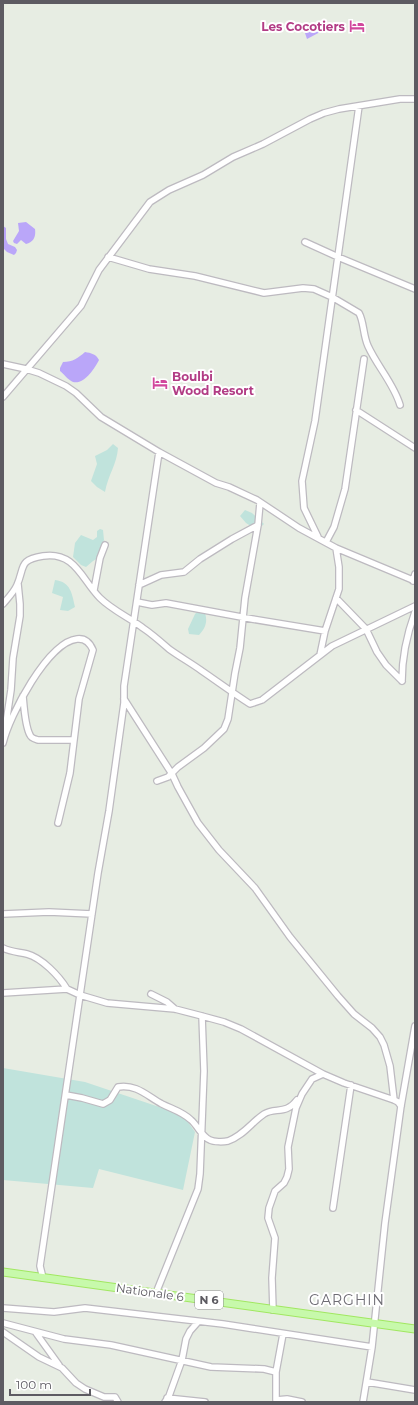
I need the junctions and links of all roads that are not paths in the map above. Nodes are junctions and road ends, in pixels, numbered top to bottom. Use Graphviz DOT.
graph roads {
  1 [pos="415,99"];
  2 [pos="360,106"];
  3 [pos="305,242"];
  4 [pos="108,257"];
  5 [pos="338,258"];
  6 [pos="415,289"];
  7 [pos="332,296"];
  8 [pos="364,359"];
  9 [pos="3,364"];
  10 [pos="26,369"];
  11 [pos="3,397"];
  12 [pos="400,406"];
  13 [pos="356,410"];
  14 [pos="415,448"];
  15 [pos="159,452"];
  16 [pos="260,503"];
  17 [pos="258,525"];
  18 [pos="318,537"];
  19 [pos="326,542"];
  20 [pos="105,545"];
  21 [pos="336,548"];
  22 [pos="415,574"];
  23 [pos="414,581"];
  24 [pos="18,583"];
  25 [pos="139,585"];
  26 [pos="94,590"];
  27 [pos="336,598"];
  28 [pos="137,602"];
  29 [pos="3,604"];
  30 [pos="415,606"];
  31 [pos="415,612"];
  32 [pos="244,618"];
  33 [pos="134,621"];
  34 [pos="366,629"];
  35 [pos="325,631"];
  36 [pos="320,655"];
  37 [pos="232,693"];
  38 [pos="23,696"];
  39 [pos="124,699"];
  40 [pos="4,740"];
  41 [pos="74,740"];
  42 [pos="172,774"];
  43 [pos="157,781"];
  44 [pos="58,823"];
  45 [pos="3,914"];
  46 [pos="92,914"];
  47 [pos="3,948"];
  48 [pos="67,989"];
  49 [pos="3,993"];
  50 [pos="151,994"];
  51 [pos="80,995"];
  52 [pos="175,1009"];
  53 [pos="202,1016"];
  54 [pos="415,1026"];
  55 [pos="414,1039"];
  56 [pos="323,1074"];
  57 [pos="351,1085"];
  58 [pos="302,1094"];
  59 [pos="66,1095"];
  60 [pos="394,1100"];
  61 [pos="401,1106"];
  62 [pos="202,1132"];
  63 [pos="333,1208"];
  64 [pos="3,1272"];
  65 [pos="43,1278"];
  66 [pos="156,1293"];
  67 [pos="3,1308"];
  68 [pos="273,1310"];
  69 [pos="198,1322"];
  70 [pos="3,1323"];
  71 [pos="375,1324"];
  72 [pos="415,1329"];
  73 [pos="3,1332"];
  74 [pos="36,1333"];
  75 [pos="283,1334"];
  76 [pos="372,1348"];
  77 [pos="182,1360"];
  78 [pos="62,1368"];
  79 [pos="276,1372"];
  80 [pos="367,1382"];
  81 [pos="415,1390"];
  82 [pos="166,1400"];
  83 [pos="276,1401"];
  84 [pos="118,1402"];
  85 [pos="205,1402"];
  86 [pos="302,1402"];
  87 [pos="363,1402"];
  1 -- 2 [label="street"];
  2 -- 4 [label="street"];
  2 -- 5 [label="street"];
  3 -- 5 [label="street"];
  4 -- 7 [label="street"];
  4 -- 10 [label="street"];
  5 -- 6 [label="street"];
  5 -- 7 [label="street"];
  7 -- 12 [label="street"];
  7 -- 18 [label="street"];
  8 -- 13 [label="street"];
  9 -- 10 [label="street"];
  10 -- 11 [label="street"];
  10 -- 15 [label="street"];
  13 -- 14 [label="street"];
  13 -- 19 [label="street"];
  15 -- 16 [label="street"];
  15 -- 25 [label="street"];
  16 -- 17 [label="street"];
  16 -- 18 [label="street"];
  17 -- 25 [label="street"];
  17 -- 32 [label="street"];
  18 -- 19 [label="street"];
  19 -- 21 [label="street"];
  20 -- 26 [label="street"];
  21 -- 23 [label="street"];
  21 -- 27 [label="street"];
  22 -- 23 [label="street"];
  24 -- 26 [label="street"];
  24 -- 29 [label="street"];
  24 -- 40 [label="street"];
  25 -- 28 [label="street"];
  26 -- 33 [label="street"];
  27 -- 34 [label="street"];
  27 -- 35 [label="street"];
  28 -- 32 [label="street"];
  28 -- 33 [label="street"];
  30 -- 34 [label="street"];
  31 -- 34 [label="street"];
  32 -- 35 [label="street"];
  32 -- 37 [label="street"];
  33 -- 37 [label="street"];
  33 -- 39 [label="street"];
  34 -- 36 [label="street"];
  35 -- 36 [label="street"];
  36 -- 37 [label="street"];
  37 -- 42 [label="street"];
  38 -- 40 [label="street"];
  38 -- 41 [label="street"];
  38 -- 41 [label="street"];
  39 -- 42 [label="street"];
  39 -- 46 [label="street"];
  41 -- 44 [label="street"];
  42 -- 43 [label="street"];
  42 -- 60 [label="street"];
  45 -- 46 [label="street"];
  46 -- 51 [label="street"];
  47 -- 48 [label="street"];
  48 -- 49 [label="street"];
  48 -- 51 [label="street"];
  50 -- 52 [label="street"];
  51 -- 52 [label="street"];
  51 -- 59 [label="street"];
  52 -- 53 [label="street"];
  53 -- 56 [label="street"];
  53 -- 62 [label="street"];
  54 -- 55 [label="street"];
  55 -- 61 [label="street"];
  56 -- 57 [label="street"];
  56 -- 58 [label="street"];
  57 -- 60 [label="street"];
  57 -- 63 [label="street"];
  58 -- 62 [label="street"];
  58 -- 68 [label="street"];
  59 -- 62 [label="street"];
  59 -- 65 [label="street"];
  60 -- 61 [label="street"];
  61 -- 71 [label="street"];
  62 -- 66 [label="street"];
  64 -- 65 [label="main road, Nationale 6 / N 6"];
  65 -- 66 [label="main road, Nationale 6 / N 6"];
  66 -- 68 [label="main road, Nationale 6 / N 6"];
  67 -- 69 [label="street"];
  68 -- 71 [label="main road, Nationale 6 / N 6"];
  69 -- 75 [label="street"];
  69 -- 77 [label="street"];
  70 -- 74 [label="street"];
  71 -- 72 [label="main road, Nationale 6 / N 6"];
  71 -- 76 [label="street"];
  73 -- 78 [label="street"];
  74 -- 77 [label="street"];
  74 -- 78 [label="street"];
  75 -- 76 [label="street"];
  75 -- 79 [label="street"];
  76 -- 80 [label="street"];
  77 -- 79 [label="street"];
  77 -- 82 [label="street"];
  78 -- 84 [label="street"];
  79 -- 83 [label="street"];
  80 -- 81 [label="street"];
  80 -- 87 [label="street"];
  82 -- 85 [label="street"];
  83 -- 86 [label="street"];
}
